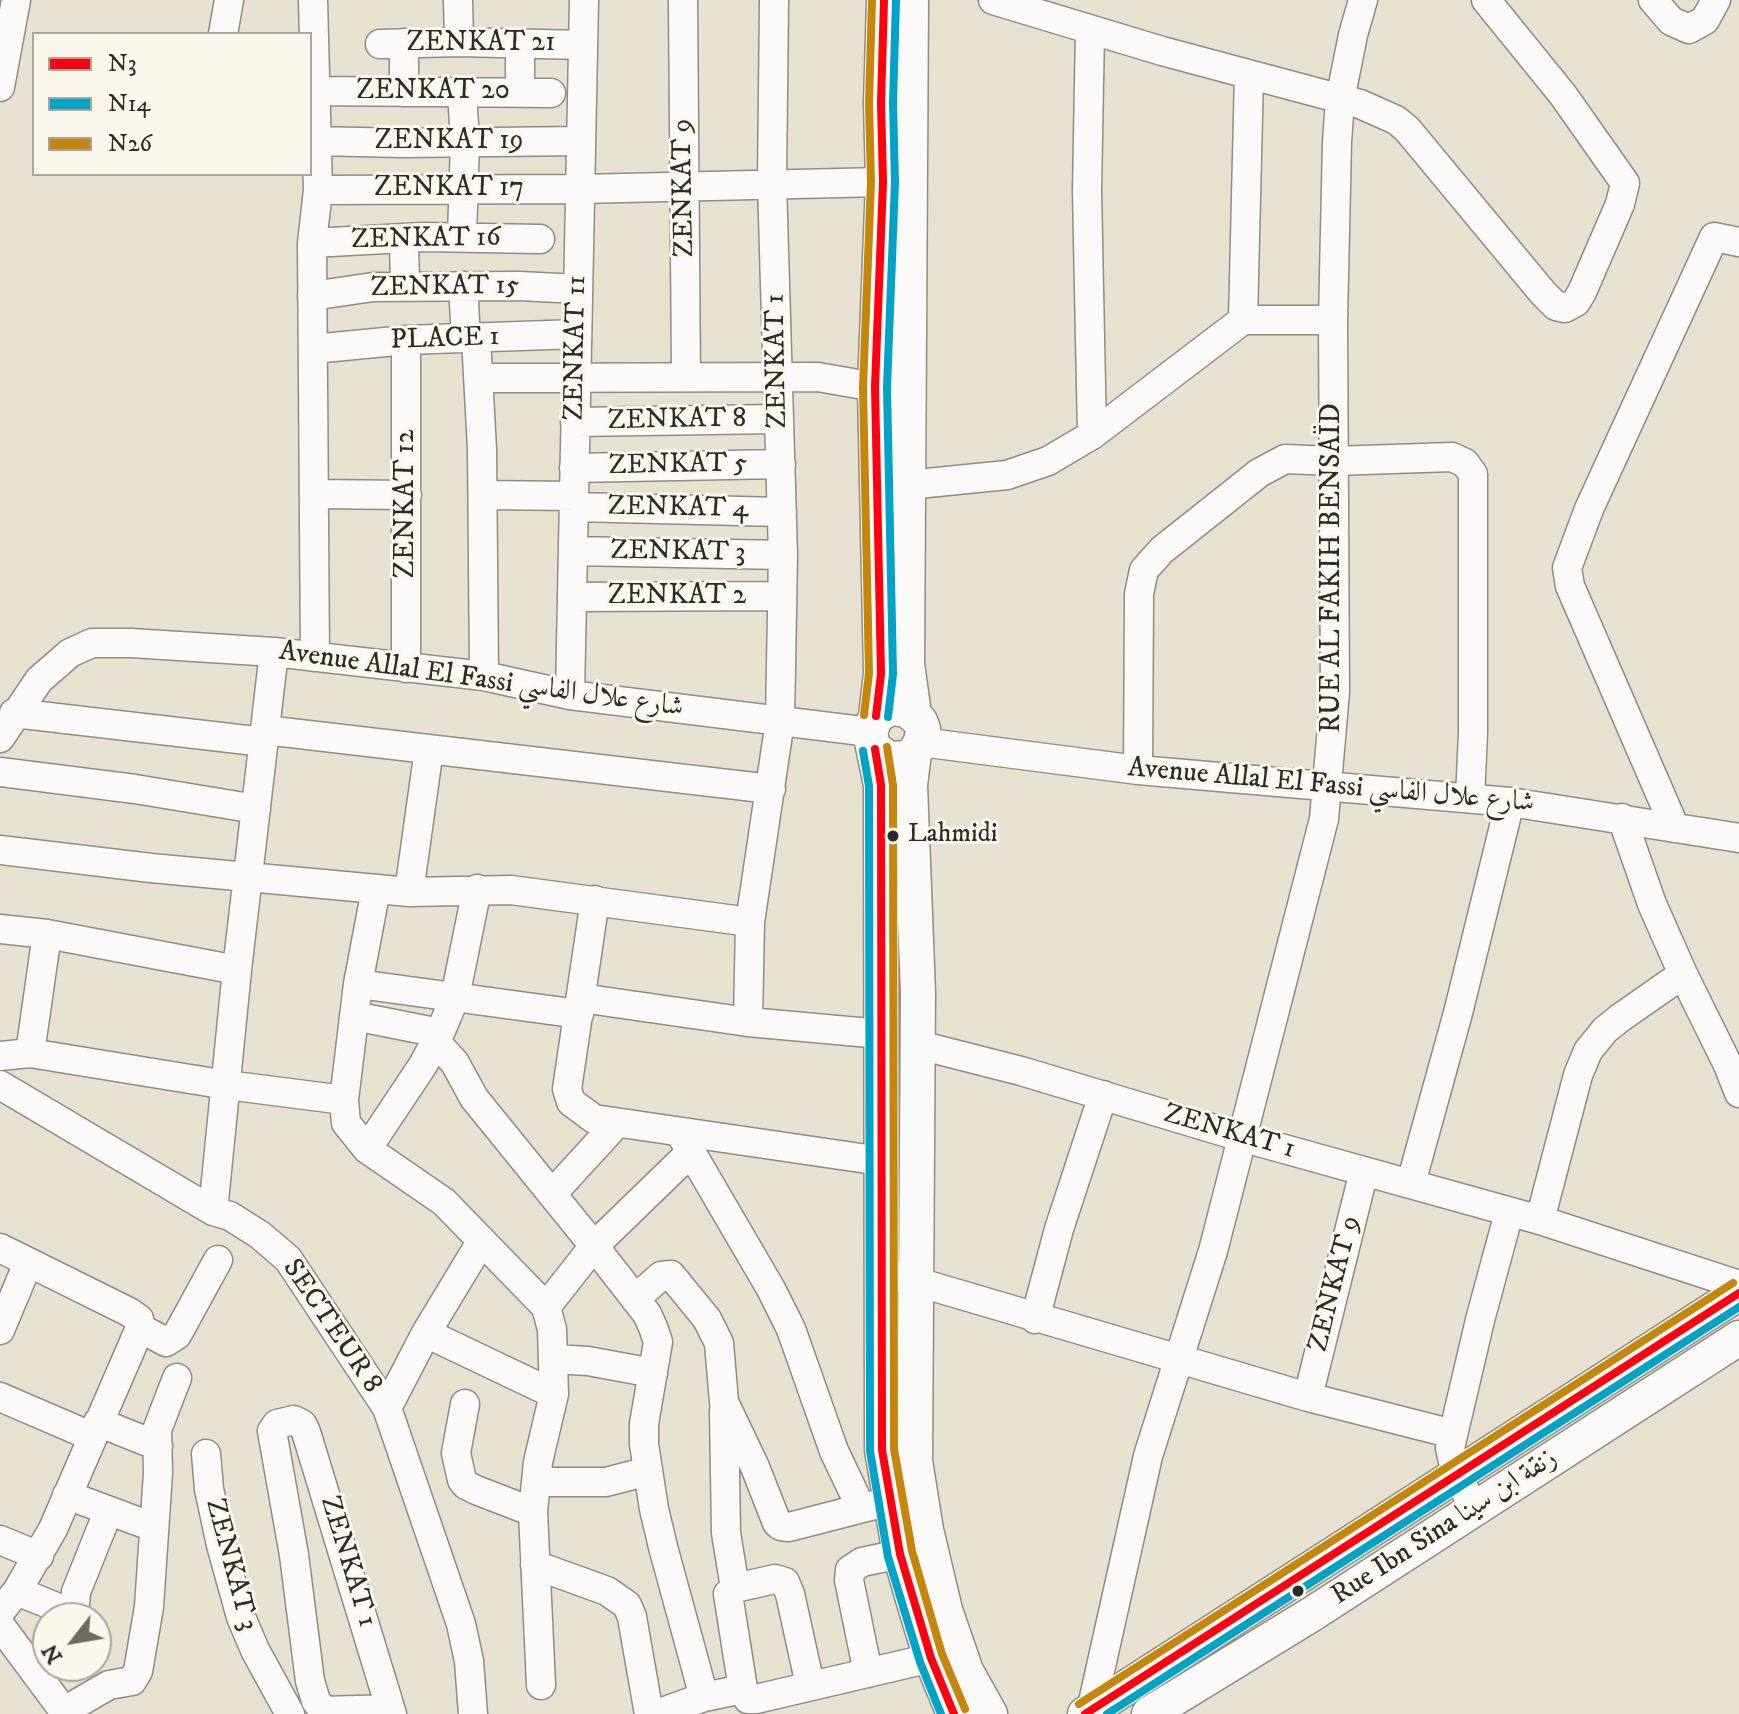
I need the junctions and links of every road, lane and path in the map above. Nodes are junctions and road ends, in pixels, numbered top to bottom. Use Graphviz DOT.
graph roads {
  1 [pos="16,0"];
  2 [pos="229,0"];
  3 [pos="313,0"];
  4 [pos="458,0"];
  5 [pos="584,0"];
  6 [pos="683,0"];
  7 [pos="774,0"];
  8 [pos="884,0"];
  9 [pos="911,0"];
  10 [pos="1363,0"];
  11 [pos="1486,0"];
  12 [pos="1653,0"];
  13 [pos="1716,0"];
  14 [pos="1001,1"];
  15 [pos="1090,30"];
  16 [pos="223,32"];
  17 [pos="4,39"];
  18 [pos="459,42"];
  19 [pos="520,43"];
  20 [pos="583,45"];
  21 [pos="1249,75"];
  22 [pos="0,87"];
  23 [pos="315,91"];
  24 [pos="404,92"];
  25 [pos="462,92"];
  26 [pos="520,92"];
  27 [pos="551,93"];
  28 [pos="1340,100"];
  29 [pos="316,141"];
  30 [pos="581,141"];
  31 [pos="465,142"];
  32 [pos="883,182"];
  33 [pos="772,183"];
  34 [pos="685,186"];
  35 [pos="464,189"];
  36 [pos="580,189"];
  37 [pos="318,190"];
  38 [pos="462,237"];
  39 [pos="404,238"];
  40 [pos="1726,240"];
  41 [pos="312,243"];
  42 [pos="463,286"];
  43 [pos="519,286"];
  44 [pos="405,287"];
  45 [pos="578,289"];
  46 [pos="312,296"];
  47 [pos="1243,320"];
  48 [pos="1333,320"];
  49 [pos="577,334"];
  50 [pos="471,338"];
  51 [pos="406,340"];
  52 [pos="313,349"];
  53 [pos="576,377"];
  54 [pos="686,377"];
  55 [pos="779,377"];
  56 [pos="479,378"];
  57 [pos="875,387"];
  58 [pos="778,419"];
  59 [pos="575,422"];
  60 [pos="1092,435"];
  61 [pos="1334,461"];
  62 [pos="781,464"];
  63 [pos="574,468"];
  64 [pos="907,485"];
  65 [pos="314,494"];
  66 [pos="407,495"];
  67 [pos="483,495"];
  68 [pos="574,502"];
  69 [pos="782,512"];
  70 [pos="573,551"];
  71 [pos="783,555"];
  72 [pos="781,596"];
  73 [pos="572,597"];
  74 [pos="274,652"];
  75 [pos="315,657"];
  76 [pos="406,668"];
  77 [pos="484,676"];
  78 [pos="570,695"];
  79 [pos="14,713"];
  80 [pos="780,721"];
  81 [pos="874,732"];
  82 [pos="265,736"];
  83 [pos="917,736"];
  84 [pos="0,738"];
  85 [pos="429,749"];
  86 [pos="1138,770"];
  87 [pos="0,772"];
  88 [pos="1328,786"];
  89 [pos="771,789"];
  90 [pos="1470,798"];
  91 [pos="1510,802"];
  92 [pos="256,809"];
  93 [pos="1622,818"];
  94 [pos="1675,828"];
  95 [pos="1739,838"];
  96 [pos="0,850"];
  97 [pos="250,877"];
  98 [pos="376,889"];
  99 [pos="477,889"];
  100 [pos="409,892"];
  101 [pos="595,900"];
  102 [pos="750,922"];
  103 [pos="0,929"];
  104 [pos="47,934"];
  105 [pos="237,970"];
  106 [pos="1683,974"];
  107 [pos="358,984"];
  108 [pos="455,997"];
  109 [pos="580,1006"];
  110 [pos="354,1016"];
  111 [pos="748,1022"];
  112 [pos="881,1034"];
  113 [pos="438,1037"];
  114 [pos="919,1045"];
  115 [pos="30,1053"];
  116 [pos="0,1056"];
  117 [pos="0,1085"];
  118 [pos="227,1085"];
  119 [pos="1739,1093"];
  120 [pos="1103,1095"];
  121 [pos="344,1100"];
  122 [pos="617,1123"];
  123 [pos="1241,1137"];
  124 [pos="686,1142"];
  125 [pos="367,1148"];
  126 [pos="881,1161"];
  127 [pos="1364,1171"];
  128 [pos="1411,1183"];
  129 [pos="552,1194"];
  130 [pos="213,1211"];
  131 [pos="1509,1213"];
  132 [pos="1540,1220"];
  133 [pos="481,1242"];
  134 [pos="594,1246"];
  135 [pos="0,1248"];
  136 [pos="218,1260"];
  137 [pos="28,1263"];
  138 [pos="881,1271"];
  139 [pos="915,1283"];
  140 [pos="1739,1285"];
  141 [pos="1739,1293"];
  142 [pos="635,1299"];
  143 [pos="546,1307"];
  144 [pos="1035,1319"];
  145 [pos="140,1328"];
  146 [pos="0,1330"];
  147 [pos="426,1333"];
  148 [pos="1739,1338"];
  149 [pos="554,1359"];
  150 [pos="1179,1360"];
  151 [pos="653,1373"];
  152 [pos="177,1378"];
  153 [pos="554,1394"];
  154 [pos="0,1397"];
  155 [pos="1308,1397"];
  156 [pos="724,1402"];
  157 [pos="465,1404"];
  158 [pos="387,1408"];
  159 [pos="95,1429"];
  160 [pos="1453,1434"];
  161 [pos="158,1446"];
  162 [pos="206,1454"];
  163 [pos="648,1471"];
  164 [pos="1456,1475"];
  165 [pos="536,1482"];
  166 [pos="67,1495"];
  167 [pos="875,1505"];
  168 [pos="1475,1508"];
  169 [pos="108,1512"];
  170 [pos="533,1512"];
  171 [pos="153,1527"];
  172 [pos="0,1540"];
  173 [pos="900,1554"];
  174 [pos="39,1556"];
  175 [pos="535,1565"];
  176 [pos="735,1588"];
  177 [pos="9,1602"];
  178 [pos="75,1602"];
  179 [pos="32,1607"];
  180 [pos="0,1625"];
  181 [pos="931,1658"];
  182 [pos="868,1673"];
  183 [pos="112,1678"];
  184 [pos="96,1682"];
  185 [pos="541,1685"];
  186 [pos="810,1685"];
  187 [pos="704,1697"];
  188 [pos="761,1700"];
  189 [pos="391,1712"];
  190 [pos="1088,1712"];
  191 [pos="65,1713"];
  192 [pos="290,1714"];
  193 [pos="473,1714"];
  194 [pos="649,1714"];
  195 [pos="657,1714"];
  196 [pos="954,1714"];
  197 [pos="990,1714"];
  198 [pos="1149,1714"];
  1 -- 17 [label="street"];
  2 -- 16 [label="street"];
  3 -- 23 [label="street"];
  4 -- 18 [label="street"];
  5 -- 20 [label="street, ZENKAT 11"];
  6 -- 34 [label="street, ZENKAT 9"];
  7 -- 33 [label="street, ZENKAT 1"];
  8 -- 32 [label="main road"];
  9 -- 64 [label="main road"];
  10 -- 28 [label="street, RUE AL FAKIH BENSAÏD"];
  11 -- 28 [label="street"];
  12 -- 13 [label="street"];
  14 -- 15 [label="street"];
  15 -- 21 [label="street"];
  15 -- 60 [label="street"];
  17 -- 22 [label="street"];
  18 -- 19 [label="street, ZENKAT 21"];
  18 -- 24 [label="street, ZENKAT 21"];
  19 -- 20 [label="street, ZENKAT 21"];
  19 -- 26 [label="street"];
  20 -- 30 [label="street, ZENKAT 11"];
  21 -- 28 [label="street"];
  21 -- 47 [label="street"];
  23 -- 24 [label="street, ZENKAT 20"];
  23 -- 29 [label="street"];
  24 -- 25 [label="street, ZENKAT 20"];
  25 -- 26 [label="street, ZENKAT 20"];
  25 -- 31 [label="street"];
  26 -- 27 [label="street, ZENKAT 20"];
  28 -- 48 [label="street, RUE AL FAKIH BENSAÏD"];
  29 -- 31 [label="street, ZENKAT 19"];
  29 -- 37 [label="street"];
  30 -- 31 [label="street, ZENKAT 19"];
  30 -- 36 [label="street, ZENKAT 11"];
  31 -- 35 [label="street"];
  32 -- 33 [label="street, ZENKAT 17"];
  32 -- 57 [label="main road"];
  33 -- 34 [label="street, ZENKAT 17"];
  33 -- 55 [label="street, ZENKAT 1"];
  34 -- 36 [label="street, ZENKAT 17"];
  34 -- 54 [label="street, ZENKAT 9"];
  35 -- 36 [label="street, ZENKAT 17"];
  35 -- 37 [label="street, ZENKAT 17"];
  35 -- 38 [label="street"];
  36 -- 45 [label="street, ZENKAT 11"];
  37 -- 41 [label="street"];
  38 -- 39 [label="street, ZENKAT 16"];
  38 -- 43 [label="street, ZENKAT 16"];
  39 -- 41 [label="street, ZENKAT 16"];
  39 -- 44 [label="street"];
  40 -- 94 [label="street"];
  41 -- 46 [label="street"];
  42 -- 43 [label="street, ZENKAT 15"];
  42 -- 44 [label="street, ZENKAT 15"];
  42 -- 50 [label="street"];
  43 -- 45 [label="street, ZENKAT 15"];
  44 -- 46 [label="street, ZENKAT 15"];
  45 -- 49 [label="street, ZENKAT 11"];
  46 -- 52 [label="street"];
  47 -- 48 [label="street"];
  47 -- 60 [label="street"];
  48 -- 61 [label="street, RUE AL FAKIH BENSAÏD"];
  49 -- 50 [label="street, PLACE 1"];
  49 -- 53 [label="street, ZENKAT 11"];
  50 -- 51 [label="street, PLACE 1"];
  50 -- 56 [label="street"];
  51 -- 52 [label="street, PLACE 1"];
  51 -- 66 [label="street, ZENKAT 12"];
  52 -- 65 [label="street"];
  53 -- 54 [label="street"];
  53 -- 56 [label="street"];
  53 -- 59 [label="street, ZENKAT 11"];
  54 -- 55 [label="street"];
  55 -- 57 [label="street"];
  55 -- 58 [label="street, ZENKAT 1"];
  56 -- 67 [label="street"];
  57 -- 81 [label="main road"];
  58 -- 59 [label="street, ZENKAT 8"];
  58 -- 62 [label="street, ZENKAT 1"];
  59 -- 63 [label="street, ZENKAT 11"];
  60 -- 64 [label="street"];
  61 -- 86 [label="street"];
  61 -- 88 [label="street, RUE AL FAKIH BENSAÏD"];
  61 -- 90 [label="street"];
  62 -- 63 [label="street, ZENKAT 5"];
  62 -- 69 [label="street, ZENKAT 1"];
  63 -- 68 [label="street, ZENKAT 11"];
  64 -- 83 [label="main road"];
  65 -- 66 [label="street"];
  65 -- 75 [label="street"];
  66 -- 76 [label="street, ZENKAT 12"];
  67 -- 68 [label="street, ZENKAT 4"];
  67 -- 77 [label="street"];
  68 -- 69 [label="street, ZENKAT 4"];
  68 -- 70 [label="street, ZENKAT 11"];
  69 -- 71 [label="street, ZENKAT 1"];
  70 -- 71 [label="street, ZENKAT 3"];
  70 -- 73 [label="street, ZENKAT 11"];
  71 -- 72 [label="street, ZENKAT 1"];
  72 -- 73 [label="street, ZENKAT 2"];
  72 -- 80 [label="street, ZENKAT 1"];
  73 -- 78 [label="street, ZENKAT 11"];
  74 -- 75 [label="street, Avenue Allal El Fassi شارع علال الفاسي"];
  74 -- 79 [label="street, Avenue Allal El Fassi شارع علال الفاسي"];
  74 -- 82 [label="street"];
  75 -- 76 [label="street, Avenue Allal El Fassi شارع علال الفاسي"];
  76 -- 77 [label="street, Avenue Allal El Fassi شارع علال الفاسي"];
  77 -- 78 [label="street, Avenue Allal El Fassi شارع علال الفاسي"];
  78 -- 80 [label="street, Avenue Allal El Fassi شارع علال الفاسي"];
  79 -- 82 [label="street"];
  79 -- 84 [label="street"];
  80 -- 81 [label="street, Avenue Allal El Fassi شارع علال الفاسي"];
  80 -- 89 [label="street, ZENKAT 1"];
  81 -- 83 [label="main road"];
  81 -- 83 [label="main road"];
  81 -- 112 [label="main road"];
  82 -- 85 [label="street"];
  82 -- 92 [label="street"];
  83 -- 86 [label="street, Avenue Allal El Fassi شارع علال الفاسي"];
  83 -- 114 [label="main road"];
  85 -- 89 [label="street"];
  85 -- 100 [label="street"];
  86 -- 88 [label="street, Avenue Allal El Fassi شارع علال الفاسي"];
  87 -- 92 [label="street"];
  88 -- 90 [label="street, Avenue Allal El Fassi شارع علال الفاسي"];
  88 -- 123 [label="street, RUE AL FAKIH BENSAÏD"];
  89 -- 102 [label="street, ZENKAT 1"];
  90 -- 91 [label="street, Avenue Allal El Fassi شارع علال الفاسي"];
  91 -- 93 [label="street, Avenue Allal El Fassi شارع علال الفاسي"];
  91 -- 128 [label="street"];
  92 -- 97 [label="street"];
  93 -- 94 [label="street, Avenue Allal El Fassi شارع علال الفاسي"];
  93 -- 106 [label="street"];
  94 -- 95 [label="street, Avenue Allal El Fassi شارع علال الفاسي"];
  96 -- 97 [label="street"];
  97 -- 98 [label="street"];
  97 -- 105 [label="street"];
  98 -- 100 [label="street"];
  98 -- 107 [label="street"];
  99 -- 100 [label="street"];
  99 -- 101 [label="street"];
  99 -- 108 [label="street"];
  101 -- 102 [label="street"];
  101 -- 109 [label="street"];
  102 -- 111 [label="street, ZENKAT 1"];
  103 -- 104 [label="street"];
  104 -- 105 [label="street"];
  104 -- 115 [label="street"];
  105 -- 118 [label="street"];
  106 -- 119 [label="street"];
  106 -- 132 [label="street"];
  107 -- 108 [label="street"];
  107 -- 110 [label="street"];
  108 -- 109 [label="street"];
  108 -- 113 [label="street"];
  109 -- 111 [label="street"];
  109 -- 122 [label="street"];
  110 -- 113 [label="street"];
  110 -- 121 [label="street"];
  111 -- 112 [label="street"];
  112 -- 126 [label="main road"];
  113 -- 125 [label="street"];
  113 -- 129 [label="street"];
  114 -- 120 [label="street, ZENKAT 1"];
  114 -- 139 [label="main road"];
  115 -- 116 [label="street"];
  115 -- 118 [label="street"];
  117 -- 130 [label="street, SECTEUR 8"];
  118 -- 121 [label="street"];
  118 -- 130 [label="street"];
  120 -- 123 [label="street, ZENKAT 1"];
  120 -- 144 [label="street"];
  121 -- 125 [label="street"];
  122 -- 124 [label="street"];
  122 -- 129 [label="street"];
  123 -- 127 [label="street, ZENKAT 1"];
  123 -- 150 [label="street, RUE AL FAKIH BENSAÏD"];
  124 -- 126 [label="street"];
  124 -- 134 [label="street"];
  124 -- 167 [label="street"];
  125 -- 133 [label="street"];
  126 -- 138 [label="main road"];
  127 -- 128 [label="street, ZENKAT 1"];
  127 -- 155 [label="street, ZENKAT 9"];
  128 -- 131 [label="street, ZENKAT 1"];
  129 -- 134 [label="street"];
  130 -- 158 [label="street, SECTEUR 8"];
  131 -- 132 [label="street, ZENKAT 1"];
  131 -- 160 [label="street"];
  132 -- 140 [label="street, ZENKAT 1"];
  133 -- 143 [label="street"];
  133 -- 147 [label="street"];
  134 -- 142 [label="street"];
  134 -- 143 [label="street"];
  135 -- 137 [label="street"];
  136 -- 145 [label="street"];
  137 -- 145 [label="street"];
  137 -- 146 [label="street"];
  138 -- 139 [label="street"];
  138 -- 167 [label="main road"];
  139 -- 144 [label="street"];
  139 -- 197 [label="main road"];
  141 -- 164 [label="main road, Rue Ibn Sina زنقة ابن سينا"];
  142 -- 151 [label="street"];
  142 -- 156 [label="street"];
  143 -- 149 [label="street"];
  144 -- 150 [label="street"];
  145 -- 159 [label="street"];
  147 -- 153 [label="street"];
  147 -- 158 [label="street"];
  148 -- 168 [label="main road, Rue Ibn Sina زنقة ابن سينا"];
  149 -- 151 [label="street"];
  149 -- 153 [label="street"];
  150 -- 155 [label="street"];
  150 -- 190 [label="street, RUE AL FAKIH BENSAÏD"];
  151 -- 163 [label="street"];
  152 -- 161 [label="street"];
  153 -- 165 [label="street"];
  154 -- 159 [label="street"];
  155 -- 160 [label="street"];
  156 -- 167 [label="street"];
  156 -- 176 [label="street"];
  157 -- 170 [label="street"];
  158 -- 193 [label="street, SECTEUR 8"];
  159 -- 161 [label="street"];
  159 -- 166 [label="street"];
  160 -- 164 [label="street"];
  161 -- 171 [label="street"];
  162 -- 192 [label="street, ZENKAT 3"];
  163 -- 165 [label="street"];
  163 -- 187 [label="street"];
  164 -- 168 [label="street"];
  164 -- 190 [label="main road, Rue Ibn Sina زنقة ابن سينا"];
  165 -- 170 [label="street"];
  166 -- 169 [label="street"];
  166 -- 174 [label="street"];
  167 -- 173 [label="main road"];
  168 -- 198 [label="main road, Rue Ibn Sina زنقة ابن سينا"];
  169 -- 171 [label="street"];
  169 -- 178 [label="street"];
  170 -- 175 [label="street"];
  171 -- 183 [label="street"];
  172 -- 174 [label="street"];
  173 -- 181 [label="main road"];
  173 -- 182 [label="street"];
  174 -- 177 [label="street"];
  175 -- 185 [label="street"];
  175 -- 194 [label="street"];
  176 -- 186 [label="street"];
  176 -- 188 [label="street"];
  177 -- 179 [label="street"];
  180 -- 191 [label="street"];
  181 -- 182 [label="street"];
  181 -- 196 [label="main road"];
  182 -- 186 [label="street"];
  184 -- 191 [label="street"];
  186 -- 188 [label="street"];
  187 -- 188 [label="street"];
  187 -- 195 [label="street"];
  189 -- 189 [label="street, ZENKAT 1"];
}
